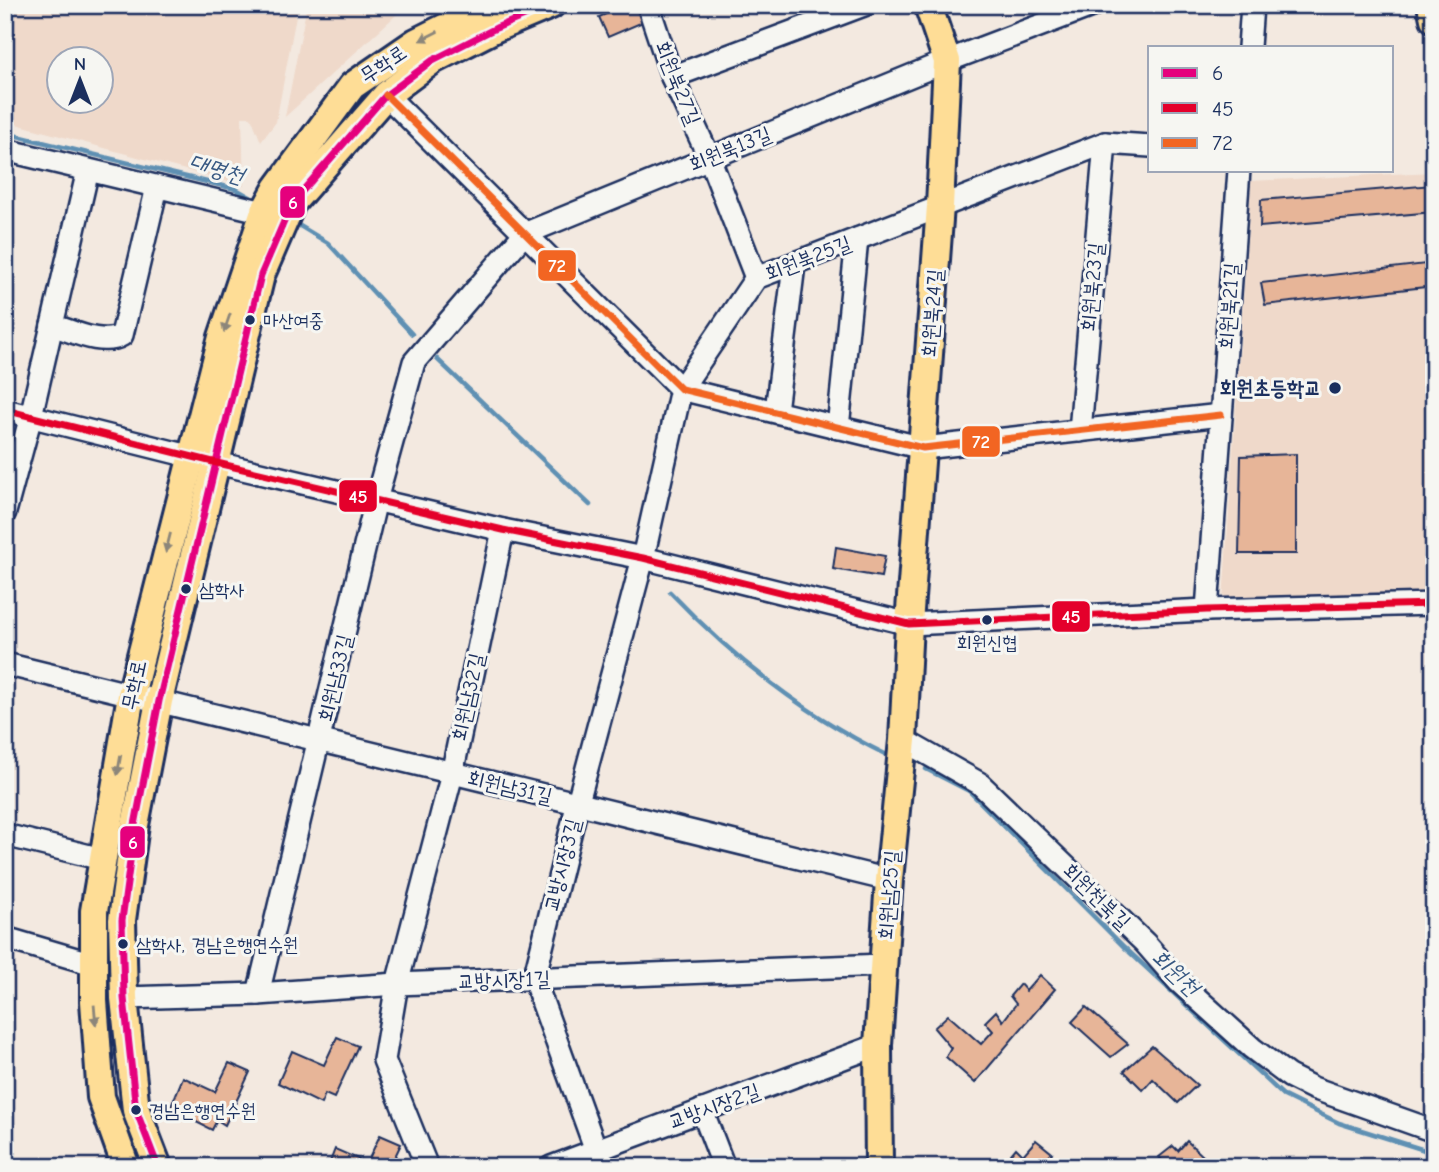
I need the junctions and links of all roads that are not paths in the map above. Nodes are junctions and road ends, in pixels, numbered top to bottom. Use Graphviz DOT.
graph roads {
  1 [pos="490,5"];
  2 [pos="551,5"];
  3 [pos="648,5"];
  4 [pos="864,5"];
  5 [pos="928,5"];
  6 [pos="1094,5"];
  7 [pos="1252,5"];
  8 [pos="1431,5"];
  9 [pos="1434,19"];
  10 [pos="1249,46"];
  11 [pos="947,61"];
  12 [pos="672,77"];
  13 [pos="386,95"];
  14 [pos="1105,143"];
  15 [pos="1148,146"];
  16 [pos="5,150"];
  17 [pos="709,157"];
  18 [pos="88,170"];
  19 [pos="1239,172"];
  20 [pos="158,187"];
  21 [pos="279,206"];
  22 [pos="940,206"];
  23 [pos="524,234"];
  24 [pos="857,239"];
  25 [pos="794,265"];
  26 [pos="756,278"];
  27 [pos="52,325"];
  28 [pos="414,362"];
  29 [pos="681,389"];
  30 [pos="5,410"];
  31 [pos="776,411"];
  32 [pos="1221,415"];
  33 [pos="31,416"];
  34 [pos="838,428"];
  35 [pos="1080,431"];
  36 [pos="923,448"];
  37 [pos="190,456"];
  38 [pos="217,463"];
  39 [pos="376,500"];
  40 [pos="5,512"];
  41 [pos="503,530"];
  42 [pos="643,558"];
  43 [pos="1434,604"];
  44 [pos="1207,610"];
  45 [pos="909,624"];
  46 [pos="5,664"];
  47 [pos="131,695"];
  48 [pos="159,701"];
  49 [pos="903,740"];
  50 [pos="320,741"];
  51 [pos="452,774"];
  52 [pos="578,802"];
  53 [pos="5,835"];
  54 [pos="102,859"];
  55 [pos="889,880"];
  56 [pos="5,938"];
  57 [pos="93,964"];
  58 [pos="884,965"];
  59 [pos="534,979"];
  60 [pos="397,984"];
  61 [pos="258,994"];
  62 [pos="124,998"];
  63 [pos="878,1045"];
  64 [pos="702,1110"];
  65 [pos="1434,1131"];
  66 [pos="599,1158"];
  67 [pos="126,1167"];
  68 [pos="158,1167"];
  69 [pos="427,1167"];
  70 [pos="551,1167"];
  71 [pos="724,1167"];
  72 [pos="879,1167"];
  1 -- 21 [label="main road, 무학로, one-way"];
  2 -- 13 [label="main road, 무학로"];
  3 -- 12 [label="street, 회원북27길"];
  4 -- 12 [label="street"];
  5 -- 11 [label="main road, 회원북24길"];
  6 -- 11 [label="street, 회원북13길"];
  7 -- 10 [label="street"];
  8 -- 9 [label="main road"];
  11 -- 17 [label="street, 회원북13길"];
  11 -- 22 [label="main road, 회원북24길"];
  12 -- 17 [label="street, 회원북27길"];
  13 -- 21 [label="main road, 무학로"];
  13 -- 23 [label="street"];
  14 -- 15 [label="street, 회원북25길"];
  14 -- 22 [label="street, 회원북25길"];
  14 -- 35 [label="street, 회원북23길"];
  16 -- 18 [label="street"];
  17 -- 23 [label="street, 회원북13길"];
  17 -- 26 [label="street, 회원북27길"];
  18 -- 20 [label="street"];
  18 -- 27 [label="street"];
  19 -- 32 [label="street, 회원북21길"];
  20 -- 21 [label="street"];
  20 -- 27 [label="street"];
  21 -- 37 [label="main road, 무학로, one-way"];
  21 -- 38 [label="main road, 무학로"];
  22 -- 24 [label="street, 회원북25길"];
  22 -- 36 [label="main road, 회원북24길"];
  23 -- 28 [label="street, 회원북13길"];
  23 -- 29 [label="street"];
  24 -- 25 [label="street, 회원북25길"];
  24 -- 34 [label="street"];
  25 -- 26 [label="street, 회원북25길"];
  25 -- 31 [label="street"];
  26 -- 29 [label="street, 회원북25길"];
  27 -- 33 [label="street"];
  28 -- 39 [label="street, 회원남33길"];
  29 -- 31 [label="street"];
  29 -- 42 [label="street, 회원북25길"];
  30 -- 33 [label="street"];
  31 -- 34 [label="street"];
  32 -- 35 [label="street"];
  32 -- 44 [label="street, 회원북21길"];
  33 -- 37 [label="street"];
  33 -- 40 [label="street"];
  34 -- 36 [label="street"];
  35 -- 36 [label="street"];
  36 -- 45 [label="main road, 회원북24길"];
  37 -- 38 [label="street"];
  37 -- 47 [label="main road, 무학로, one-way"];
  38 -- 39 [label="street"];
  38 -- 48 [label="main road, 무학로"];
  39 -- 41 [label="street"];
  39 -- 50 [label="street, 회원남33길"];
  41 -- 42 [label="street"];
  41 -- 51 [label="street, 회원남32길"];
  42 -- 45 [label="street"];
  42 -- 52 [label="street, 교방시장3길"];
  43 -- 44 [label="street"];
  44 -- 45 [label="street"];
  45 -- 49 [label="main road, 회원남25길"];
  46 -- 47 [label="street, 회원남31길"];
  47 -- 48 [label="street, 회원남31길"];
  47 -- 54 [label="main road, 무학로, one-way"];
  48 -- 50 [label="street, 회원남31길"];
  48 -- 62 [label="main road, 무학로"];
  49 -- 55 [label="main road, 회원남25길"];
  49 -- 65 [label="street, 회원천북길"];
  50 -- 51 [label="street, 회원남31길"];
  50 -- 61 [label="street, 회원남33길"];
  51 -- 52 [label="street, 회원남31길"];
  51 -- 60 [label="street, 회원남32길"];
  52 -- 55 [label="street, 회원남31길"];
  52 -- 59 [label="street, 교방시장3길"];
  53 -- 54 [label="street"];
  54 -- 57 [label="main road, 무학로"];
  55 -- 58 [label="main road, 회원남25길"];
  56 -- 57 [label="street"];
  57 -- 67 [label="main road, 무학로, one-way"];
  58 -- 59 [label="street, 교방시장1길"];
  58 -- 63 [label="main road, 회원남25길"];
  59 -- 60 [label="street, 교방시장1길"];
  59 -- 66 [label="street"];
  60 -- 61 [label="street, 교방시장1길"];
  60 -- 69 [label="street, 회원남32길"];
  61 -- 62 [label="street, 교방시장1길"];
  62 -- 68 [label="main road, 무학로"];
  63 -- 64 [label="street, 교방시장2길"];
  63 -- 72 [label="main road, 회원남25길"];
  64 -- 66 [label="street, 교방시장2길"];
  64 -- 71 [label="street"];
  66 -- 70 [label="street, 교방시장2길"];
}
